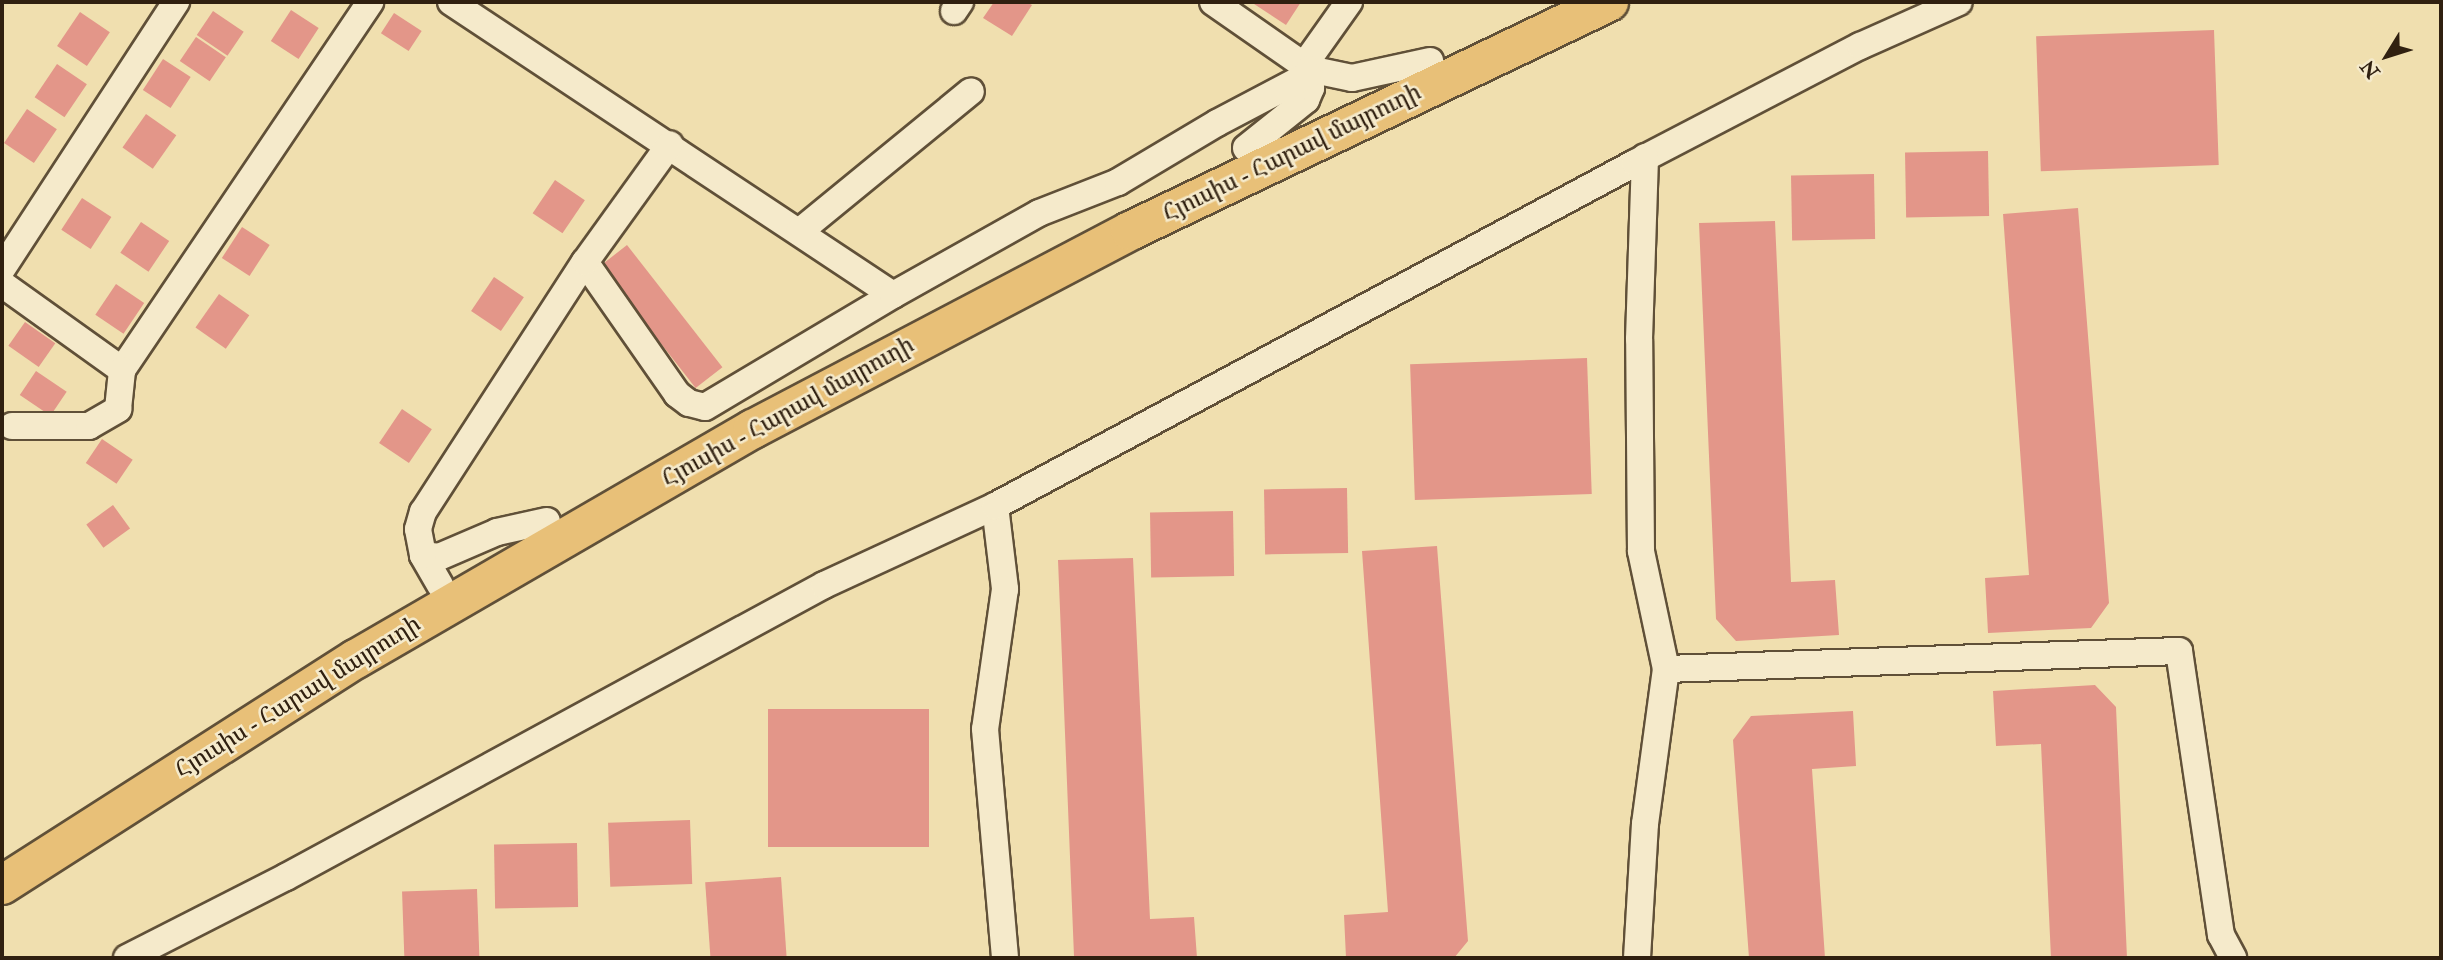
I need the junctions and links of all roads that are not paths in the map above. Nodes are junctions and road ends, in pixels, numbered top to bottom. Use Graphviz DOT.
graph roads {
  1 [pos="176,2"];
  2 [pos="370,2"];
  3 [pos="451,2"];
  4 [pos="1213,2"];
  5 [pos="1349,2"];
  6 [pos="1555,2"];
  7 [pos="1609,2"];
  8 [pos="1959,2"];
  9 [pos="1430,61"];
  10 [pos="1307,69"];
  11 [pos="971,91"];
  12 [pos="670,144"];
  13 [pos="1246,148"];
  14 [pos="1645,157"];
  15 [pos="799,232"];
  16 [pos="585,262"];
  17 [pos="2,269"];
  18 [pos="2,284"];
  19 [pos="893,295"];
  20 [pos="122,370"];
  21 [pos="12,426"];
  22 [pos="995,506"];
  23 [pos="431,570"];
  24 [pos="1666,669"];
  25 [pos="2,858"];
  26 [pos="2,885"];
  27 [pos="127,958"];
  28 [pos="1005,958"];
  29 [pos="1637,958"];
  30 [pos="2233,958"];
  1 -- 17 [label="street"];
  2 -- 20 [label="street"];
  3 -- 12 [label="street"];
  4 -- 10 [label="street"];
  5 -- 10 [label="street"];
  6 -- 9 [label="highway, Հյուսիս - Հարավ մայրուղի"];
  7 -- 26 [label="highway, Հյուսիս - Հարավ մայրուղի"];
  8 -- 14 [label="street"];
  9 -- 10 [label="street"];
  9 -- 13 [label="highway, Հյուսիս - Հարավ մայրուղի"];
  10 -- 13 [label="street"];
  10 -- 19 [label="street"];
  11 -- 15 [label="street"];
  12 -- 15 [label="street"];
  12 -- 16 [label="street"];
  13 -- 23 [label="highway, Հյուսիս - Հարավ մայրուղի"];
  14 -- 22 [label="street"];
  14 -- 24 [label="street"];
  15 -- 19 [label="street"];
  16 -- 19 [label="street"];
  16 -- 23 [label="street"];
  18 -- 20 [label="street"];
  20 -- 21 [label="street"];
  22 -- 27 [label="street"];
  22 -- 28 [label="street"];
  23 -- 25 [label="highway, Հյուսիս - Հարավ մայրուղի"];
  24 -- 29 [label="street"];
  24 -- 30 [label="street"];
}
